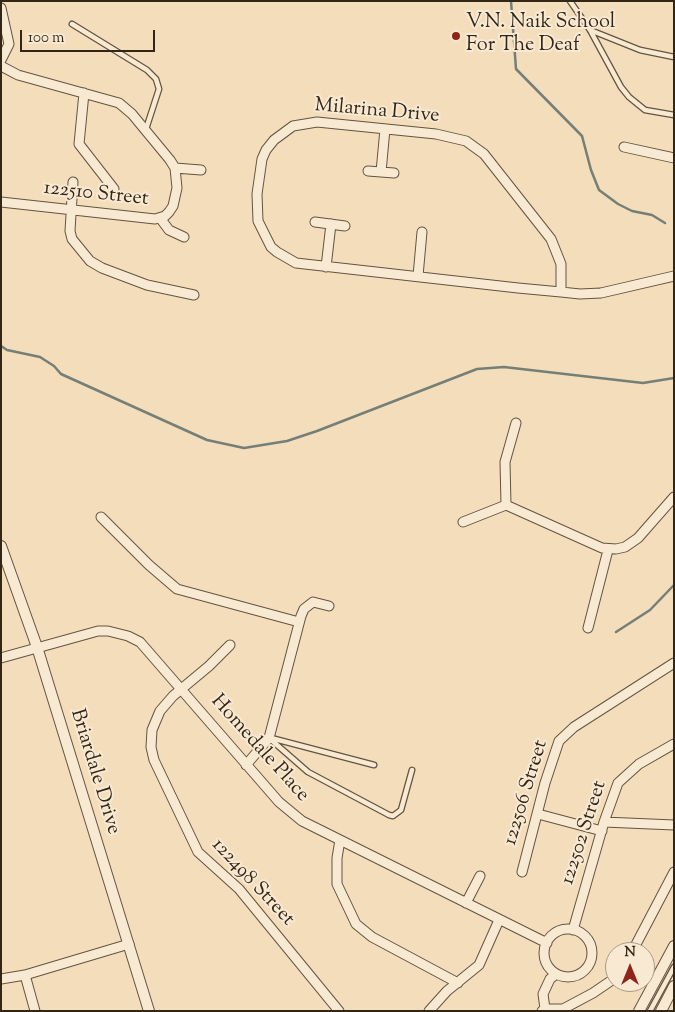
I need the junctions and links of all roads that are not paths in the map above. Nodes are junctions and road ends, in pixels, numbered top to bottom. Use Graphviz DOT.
graph roads {
  1 [pos="570,1"];
  2 [pos="1,8"];
  3 [pos="72,24"];
  4 [pos="590,30"];
  5 [pos="674,57"];
  6 [pos="1,60"];
  7 [pos="1,66"];
  8 [pos="84,93"];
  9 [pos="674,115"];
  10 [pos="386,128"];
  11 [pos="145,130"];
  12 [pos="624,147"];
  13 [pos="674,158"];
  14 [pos="175,168"];
  15 [pos="201,170"];
  16 [pos="368,170"];
  17 [pos="381,172"];
  18 [pos="394,173"];
  19 [pos="73,182"];
  20 [pos="114,190"];
  21 [pos="1,202"];
  22 [pos="72,210"];
  23 [pos="160,218"];
  24 [pos="315,222"];
  25 [pos="331,224"];
  26 [pos="345,226"];
  27 [pos="422,232"];
  28 [pos="184,237"];
  29 [pos="326,267"];
  30 [pos="418,276"];
  31 [pos="674,276"];
  32 [pos="561,292"];
  33 [pos="194,295"];
  34 [pos="516,423"];
  35 [pos="674,497"];
  36 [pos="506,505"];
  37 [pos="101,517"];
  38 [pos="463,522"];
  39 [pos="1,546"];
  40 [pos="608,550"];
  41 [pos="328,606"];
  42 [pos="298,622"];
  43 [pos="588,628"];
  44 [pos="230,645"];
  45 [pos="37,647"];
  46 [pos="1,658"];
  47 [pos="674,664"];
  48 [pos="181,689"];
  49 [pos="269,738"];
  50 [pos="674,744"];
  51 [pos="246,765"];
  52 [pos="374,765"];
  53 [pos="412,770"];
  54 [pos="538,814"];
  55 [pos="674,825"];
  56 [pos="603,827"];
  57 [pos="340,840"];
  58 [pos="522,872"];
  59 [pos="674,872"];
  60 [pos="480,876"];
  61 [pos="466,904"];
  62 [pos="499,920"];
  63 [pos="573,930"];
  64 [pos="637,942"];
  65 [pos="546,943"];
  66 [pos="129,944"];
  67 [pos="674,946"];
  68 [pos="674,967"];
  69 [pos="556,974"];
  70 [pos="25,976"];
  71 [pos="1,979"];
  72 [pos="458,983"];
  73 [pos="605,985"];
  74 [pos="674,986"];
  75 [pos="544,1010"];
  76 [pos="35,1011"];
  77 [pos="149,1011"];
  78 [pos="339,1011"];
  79 [pos="429,1011"];
  80 [pos="639,1011"];
  81 [pos="650,1011"];
  82 [pos="661,1011"];
  1 -- 4 [label="lane"];
  2 -- 6 [label="street"];
  3 -- 11 [label="lane"];
  4 -- 5 [label="lane"];
  4 -- 9 [label="lane"];
  7 -- 8 [label="street"];
  8 -- 11 [label="street"];
  8 -- 20 [label="street"];
  10 -- 17 [label="street"];
  10 -- 29 [label="street, Milarina Drive"];
  10 -- 32 [label="street, Milarina Drive"];
  11 -- 14 [label="street"];
  12 -- 13 [label="street"];
  14 -- 15 [label="street"];
  14 -- 23 [label="street, 122510 Street"];
  16 -- 17 [label="street"];
  17 -- 18 [label="street"];
  19 -- 22 [label="street"];
  21 -- 22 [label="street, 122510 Street"];
  22 -- 23 [label="street, 122510 Street"];
  22 -- 33 [label="street"];
  23 -- 28 [label="street"];
  24 -- 25 [label="street"];
  25 -- 26 [label="street"];
  25 -- 29 [label="street"];
  27 -- 30 [label="street"];
  29 -- 30 [label="street, Milarina Drive"];
  30 -- 32 [label="street, Milarina Drive"];
  31 -- 32 [label="street, Milarina Drive"];
  34 -- 36 [label="street"];
  35 -- 40 [label="street"];
  36 -- 38 [label="street"];
  36 -- 40 [label="street"];
  37 -- 42 [label="street"];
  39 -- 45 [label="street, Briardale Drive"];
  40 -- 43 [label="street"];
  41 -- 42 [label="street"];
  42 -- 49 [label="street"];
  44 -- 48 [label="street, 122498 Street"];
  45 -- 46 [label="street, Homedale Place"];
  45 -- 48 [label="street, Homedale Place"];
  45 -- 66 [label="street, Briardale Drive"];
  47 -- 54 [label="street, 122506 Street"];
  48 -- 51 [label="street, Homedale Place"];
  48 -- 78 [label="street, 122498 Street"];
  49 -- 51 [label="street"];
  49 -- 52 [label="lane"];
  49 -- 53 [label="lane"];
  50 -- 56 [label="street, 122502 Street"];
  51 -- 57 [label="street, Homedale Place"];
  54 -- 56 [label="street"];
  54 -- 58 [label="street, 122506 Street"];
  55 -- 56 [label="street"];
  56 -- 63 [label="street, 122502 Street"];
  57 -- 61 [label="street, Homedale Place"];
  57 -- 72 [label="street"];
  59 -- 64 [label="street"];
  60 -- 61 [label="street"];
  61 -- 62 [label="street, Homedale Place"];
  62 -- 65 [label="street, Homedale Place"];
  62 -- 72 [label="street"];
  63 -- 65 [label="street"];
  63 -- 69 [label="street"];
  65 -- 69 [label="street"];
  66 -- 70 [label="street"];
  66 -- 77 [label="street, Briardale Drive"];
  67 -- 80 [label="street"];
  68 -- 81 [label="lane"];
  69 -- 75 [label="street"];
  70 -- 71 [label="street"];
  70 -- 76 [label="street"];
  72 -- 79 [label="street"];
  73 -- 75 [label="street"];
  74 -- 82 [label="street"];
}
